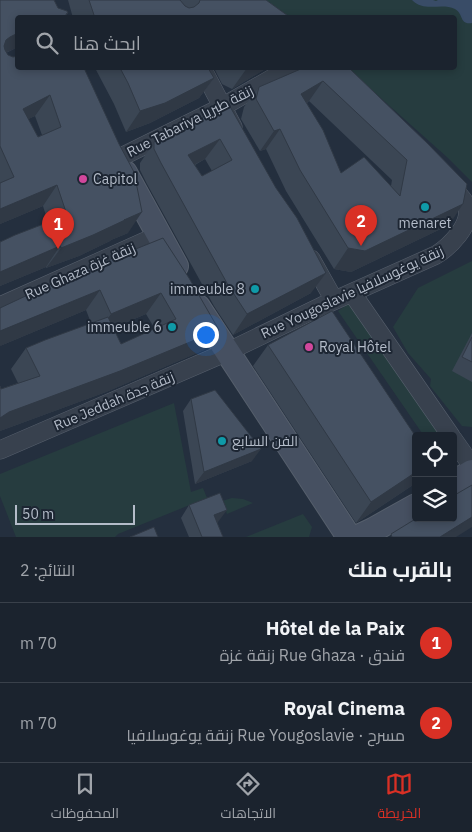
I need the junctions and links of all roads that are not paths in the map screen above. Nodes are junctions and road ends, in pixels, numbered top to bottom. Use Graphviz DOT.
graph roads {
  1 [pos="203,70"];
  2 [pos="287,70"];
  3 [pos="222,107"];
  4 [pos="241,140"];
  5 [pos="113,150"];
  6 [pos="434,170"];
  7 [pos="159,236"];
  8 [pos="300,241"];
  9 [pos="352,293"];
  10 [pos="328,303"];
  11 [pos="0,306"];
  12 [pos="333,322"];
  13 [pos="227,352"];
  14 [pos="449,432"];
  15 [pos="457,444"];
  16 [pos="0,450"];
  17 [pos="472,466"];
  18 [pos="472,472"];
  19 [pos="457,481"];
  20 [pos="412,508"];
  21 [pos="350,537"];
  22 [pos="358,537"];
  1 -- 3 [label="street"];
  2 -- 3 [label="street, Rue Tabariya زنقة طبريا"];
  3 -- 4 [label="street"];
  3 -- 5 [label="street, Rue Tabariya زنقة طبريا"];
  5 -- 7 [label="main road"];
  6 -- 9 [label="street, Rue Yougoslavie زنقة يوغوسلافيا"];
  7 -- 11 [label="street, Rue Ghaza زنقة غزة"];
  7 -- 13 [label="main road"];
  8 -- 10 [label="street"];
  9 -- 10 [label="street, Rue Yougoslavie زنقة يوغوسلافيا"];
  9 -- 14 [label="street"];
  10 -- 12 [label="street"];
  10 -- 13 [label="street, Rue Yougoslavie زنقة يوغوسلافيا"];
  13 -- 16 [label="street, Rue Jeddah زنقة جدة"];
  13 -- 21 [label="main road"];
  15 -- 17 [label="street"];
  18 -- 19 [label="main road"];
  20 -- 22 [label="main road"];
}
